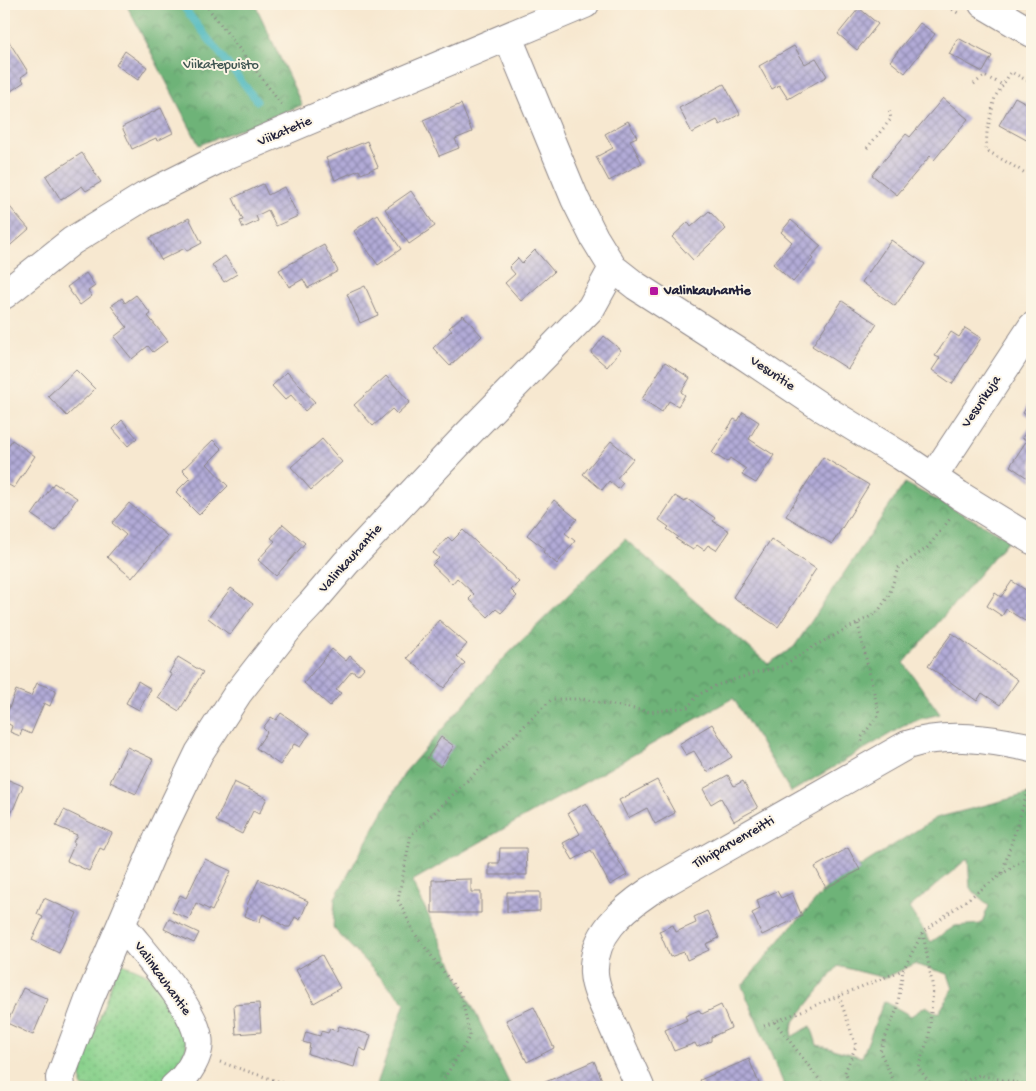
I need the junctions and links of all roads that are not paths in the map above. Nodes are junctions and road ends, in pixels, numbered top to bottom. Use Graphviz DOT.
graph roads {
  1 [pos="585,4"];
  2 [pos="982,4"];
  3 [pos="1032,33"];
  4 [pos="508,37"];
  5 [pos="614,268"];
  6 [pos="4,295"];
  7 [pos="1032,327"];
  8 [pos="933,477"];
  9 [pos="1032,540"];
  10 [pos="1032,748"];
  11 [pos="122,925"];
  12 [pos="61,1087"];
  13 [pos="174,1087"];
  14 [pos="640,1087"];
  1 -- 4 [label="street, Viikatetie"];
  2 -- 3 [label="street"];
  4 -- 5 [label="street"];
  4 -- 6 [label="street, Viikatetie"];
  5 -- 8 [label="street, Vesuritie"];
  5 -- 11 [label="street, Valinkauhantie"];
  7 -- 8 [label="street, Vesurikuja"];
  8 -- 9 [label="street, Vesuritie"];
  10 -- 14 [label="street, Tilhiparvenreitti"];
  11 -- 12 [label="street, Valinkauhantie"];
  11 -- 13 [label="street, Valinkauhantie"];
}
